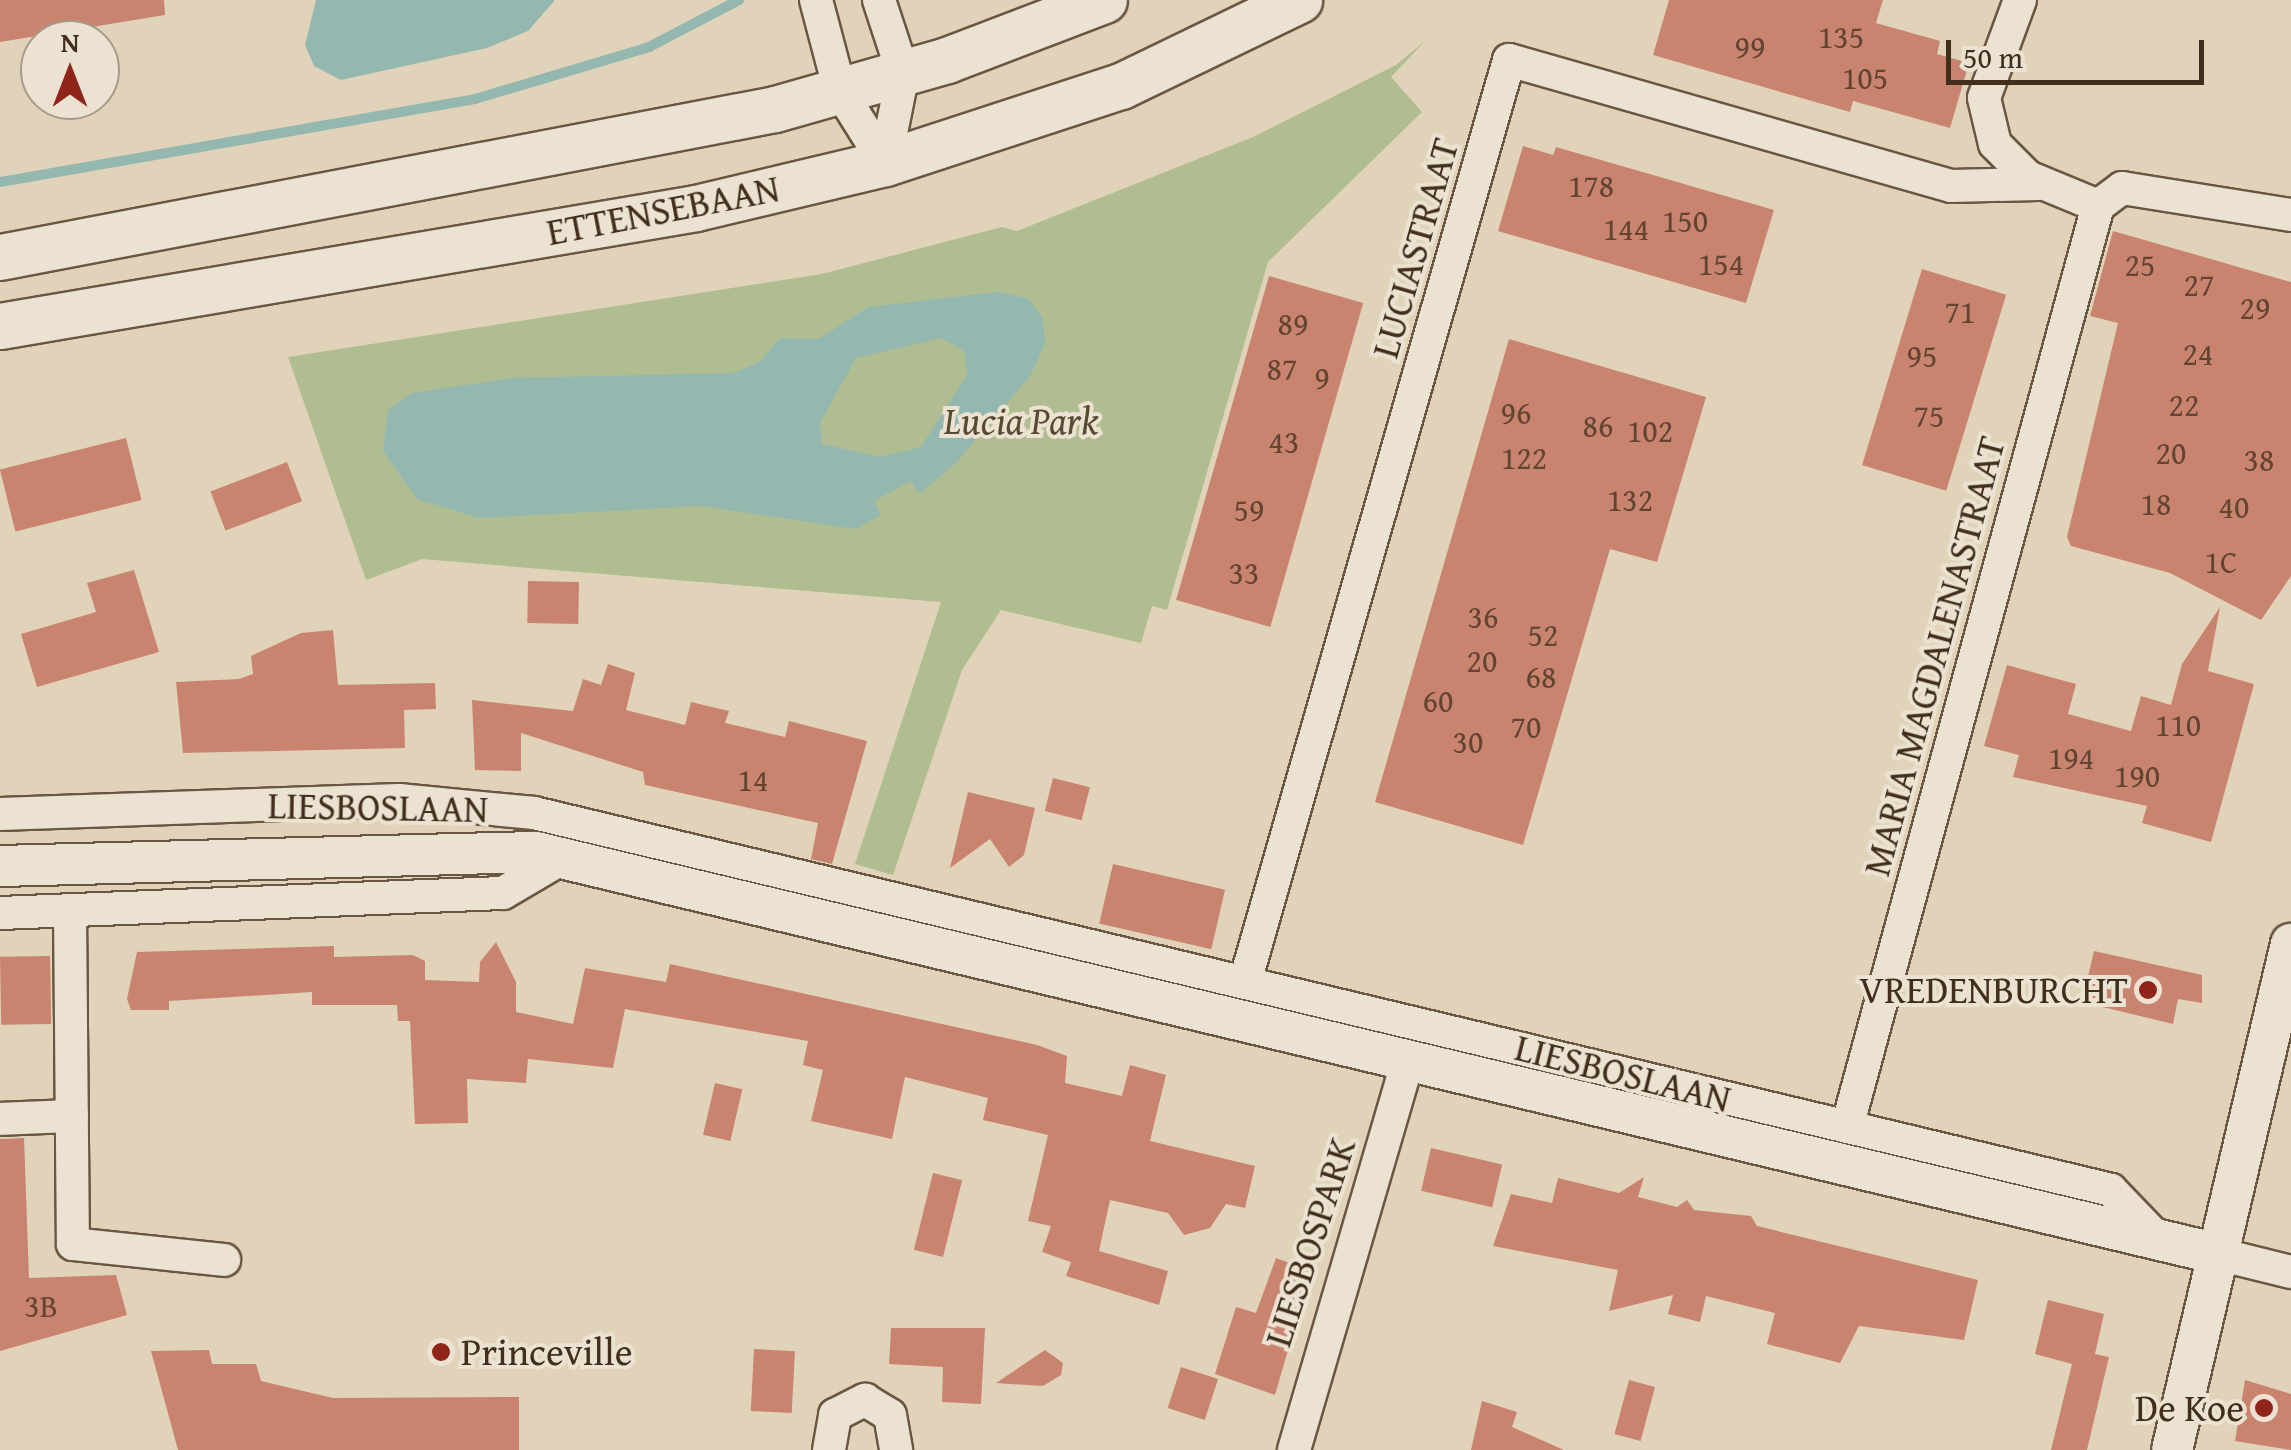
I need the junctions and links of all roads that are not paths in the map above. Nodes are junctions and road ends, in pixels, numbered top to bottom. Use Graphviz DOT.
graph roads {
  1 [pos="816,0"];
  2 [pos="879,0"];
  3 [pos="1104,0"];
  4 [pos="1300,0"];
  5 [pos="2020,0"];
  6 [pos="903,73"];
  7 [pos="840,92"];
  8 [pos="885,162"];
  9 [pos="2038,184"];
  10 [pos="2098,206"];
  11 [pos="2291,215"];
  12 [pos="0,257"];
  13 [pos="0,326"];
  14 [pos="0,814"];
  15 [pos="564,857"];
  16 [pos="0,866"];
  17 [pos="70,910"];
  18 [pos="863,910"];
  19 [pos="0,913"];
  20 [pos="2291,944"];
  21 [pos="1064,958"];
  22 [pos="1245,982"];
  23 [pos="1408,1060"];
  24 [pos="72,1116"];
  25 [pos="0,1119"];
  26 [pos="1847,1127"];
  27 [pos="2159,1240"];
  28 [pos="2218,1254"];
  29 [pos="224,1260"];
  30 [pos="2291,1272"];
  31 [pos="829,1450"];
  32 [pos="896,1450"];
  33 [pos="1294,1450"];
  34 [pos="2172,1450"];
  1 -- 7 [label="street"];
  2 -- 6 [label="street"];
  3 -- 6 [label="main road, ETTENSEBAAN"];
  4 -- 8 [label="main road, ETTENSEBAAN"];
  5 -- 9 [label="street"];
  6 -- 7 [label="main road, ETTENSEBAAN"];
  6 -- 8 [label="street"];
  7 -- 8 [label="street"];
  7 -- 12 [label="main road, ETTENSEBAAN"];
  8 -- 13 [label="main road, ETTENSEBAAN"];
  9 -- 10 [label="street"];
  9 -- 22 [label="street, LUCIASTRAAT"];
  10 -- 11 [label="street"];
  10 -- 26 [label="street, MARIA MAGDALENASTRAAT"];
  14 -- 18 [label="street, LIESBOSLAAN"];
  15 -- 16 [label="street, LIESBOSLAAN"];
  15 -- 17 [label="street"];
  15 -- 18 [label="street, LIESBOSLAAN"];
  17 -- 19 [label="street"];
  17 -- 24 [label="street"];
  18 -- 21 [label="street, LIESBOSLAAN"];
  20 -- 28 [label="street"];
  21 -- 22 [label="street, LIESBOSLAAN"];
  21 -- 23 [label="street, LIESBOSLAAN"];
  22 -- 26 [label="street, LIESBOSLAAN"];
  23 -- 27 [label="street, LIESBOSLAAN"];
  23 -- 33 [label="street, LIESBOSPARK"];
  24 -- 25 [label="street"];
  24 -- 29 [label="street"];
  26 -- 27 [label="street, LIESBOSLAAN"];
  27 -- 28 [label="street, LIESBOSLAAN"];
  28 -- 30 [label="street"];
  28 -- 34 [label="street"];
  31 -- 32 [label="street"];
}
